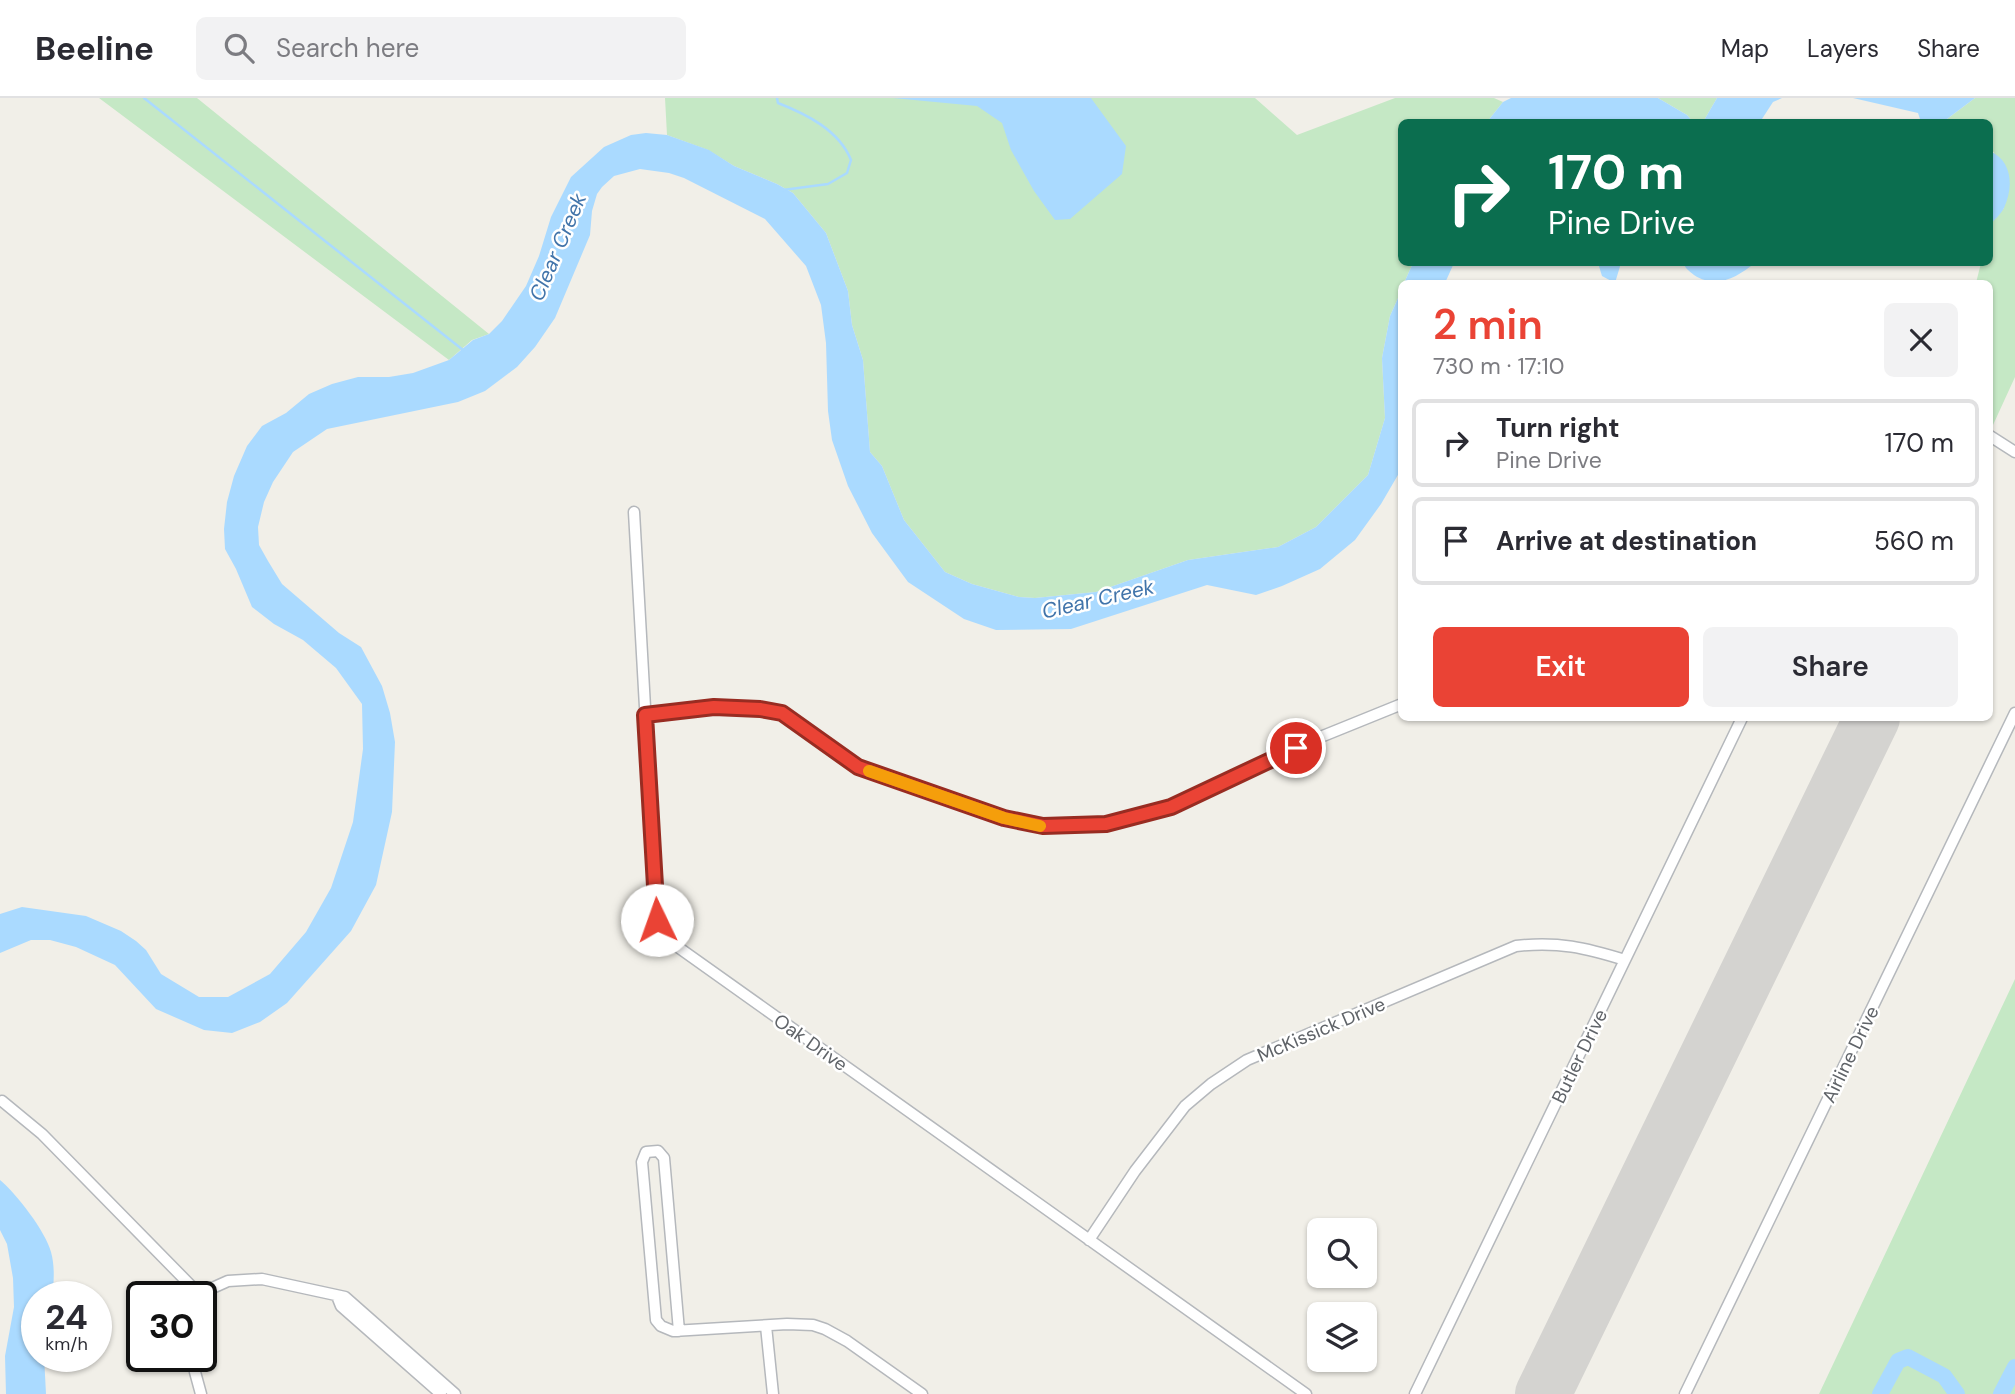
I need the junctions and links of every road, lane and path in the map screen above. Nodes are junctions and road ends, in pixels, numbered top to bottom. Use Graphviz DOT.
graph roads {
  1 [pos="1993,438"];
  2 [pos="2015,452"];
  3 [pos="634,512"];
  4 [pos="1398,706"];
  5 [pos="2015,713"];
  6 [pos="645,715"];
  7 [pos="1741,721"];
  8 [pos="1625,960"];
  9 [pos="2,1101"];
  10 [pos="1090,1240"];
  11 [pos="185,1281"];
  12 [pos="217,1286"];
  13 [pos="337,1296"];
  14 [pos="766,1326"];
  15 [pos="679,1331"];
  16 [pos="195,1372"];
  17 [pos="201,1394"];
  18 [pos="441,1394"];
  19 [pos="455,1394"];
  20 [pos="773,1394"];
  21 [pos="922,1394"];
  22 [pos="1306,1394"];
  23 [pos="1415,1394"];
  24 [pos="1685,1394"];
  1 -- 2 [label="street"];
  3 -- 6 [label="street, Oak Drive"];
  4 -- 6 [label="street"];
  5 -- 24 [label="street, Airline Drive"];
  6 -- 10 [label="street, Oak Drive"];
  7 -- 8 [label="street, Butler Drive"];
  8 -- 10 [label="street, McKissick Drive"];
  8 -- 23 [label="street, Butler Drive"];
  9 -- 11 [label="street"];
  10 -- 22 [label="street, Oak Drive"];
  12 -- 13 [label="street"];
  13 -- 18 [label="street"];
  13 -- 19 [label="street"];
  14 -- 15 [label="street"];
  14 -- 20 [label="street"];
  14 -- 21 [label="street"];
  15 -- 15 [label="street"];
  16 -- 17 [label="street"];
}
